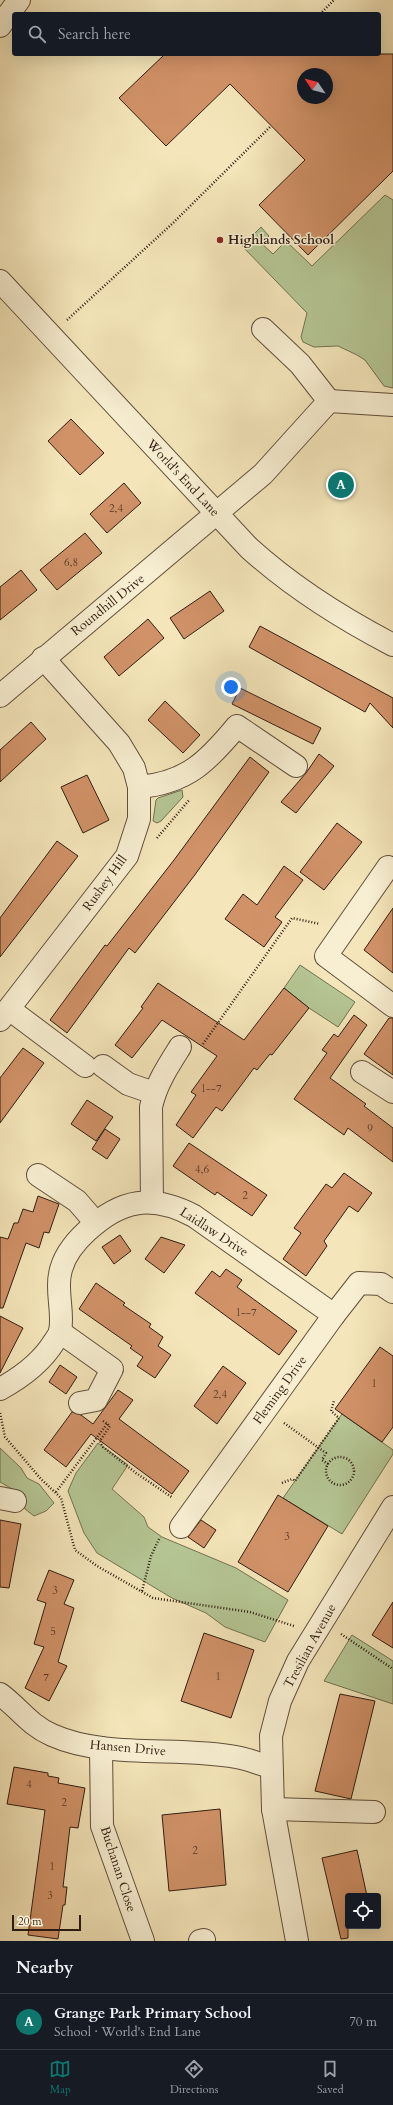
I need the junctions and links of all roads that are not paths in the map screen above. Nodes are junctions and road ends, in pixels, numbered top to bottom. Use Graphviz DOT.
graph roads {
  1 [pos="19,0"];
  2 [pos="0,26"];
  3 [pos="1,284"];
  4 [pos="263,329"];
  5 [pos="329,401"];
  6 [pos="393,405"];
  7 [pos="217,514"];
  8 [pos="393,645"];
  9 [pos="43,658"];
  10 [pos="0,696"];
  11 [pos="296,766"];
  12 [pos="139,787"];
  13 [pos="388,867"];
  14 [pos="393,1006"];
  15 [pos="4,1014"];
  16 [pos="180,1047"];
  17 [pos="362,1072"];
  18 [pos="393,1092"];
  19 [pos="154,1093"];
  20 [pos="38,1175"];
  21 [pos="152,1202"];
  22 [pos="96,1223"];
  23 [pos="393,1292"];
  24 [pos="334,1315"];
  25 [pos="60,1332"];
  26 [pos="0,1389"];
  27 [pos="88,1402"];
  28 [pos="393,1507"];
  29 [pos="172,1530"];
  30 [pos="0,1694"];
  31 [pos="100,1748"];
  32 [pos="271,1767"];
  33 [pos="273,1809"];
  34 [pos="374,1812"];
  35 [pos="143,1941"];
  36 [pos="297,1941"];
  1 -- 2 [label="street"];
  3 -- 7 [label="street, World's End Lane"];
  4 -- 5 [label="street"];
  5 -- 6 [label="street"];
  5 -- 7 [label="street, Roundhill Drive"];
  7 -- 8 [label="street, World's End Lane"];
  7 -- 9 [label="street, Roundhill Drive"];
  9 -- 10 [label="street, Roundhill Drive"];
  9 -- 12 [label="street, Rushey Hill"];
  11 -- 12 [label="street"];
  12 -- 15 [label="street, Rushey Hill"];
  13 -- 14 [label="street"];
  15 -- 19 [label="street"];
  16 -- 19 [label="street"];
  17 -- 18 [label="street"];
  19 -- 21 [label="street"];
  20 -- 22 [label="street"];
  21 -- 22 [label="street, Laidlaw Drive"];
  21 -- 24 [label="street, Laidlaw Drive"];
  22 -- 25 [label="street, Laidlaw Drive"];
  23 -- 24 [label="street, Fleming Drive"];
  24 -- 29 [label="street, Fleming Drive"];
  25 -- 26 [label="street"];
  25 -- 27 [label="street"];
  28 -- 32 [label="street, Tresilian Avenue"];
  30 -- 31 [label="street, Hansen Drive"];
  31 -- 32 [label="street, Hansen Drive"];
  31 -- 35 [label="street, Buchanan Close"];
  32 -- 33 [label="street, Tresilian Avenue"];
  33 -- 34 [label="street"];
  33 -- 36 [label="street, Tresilian Avenue"];
}
